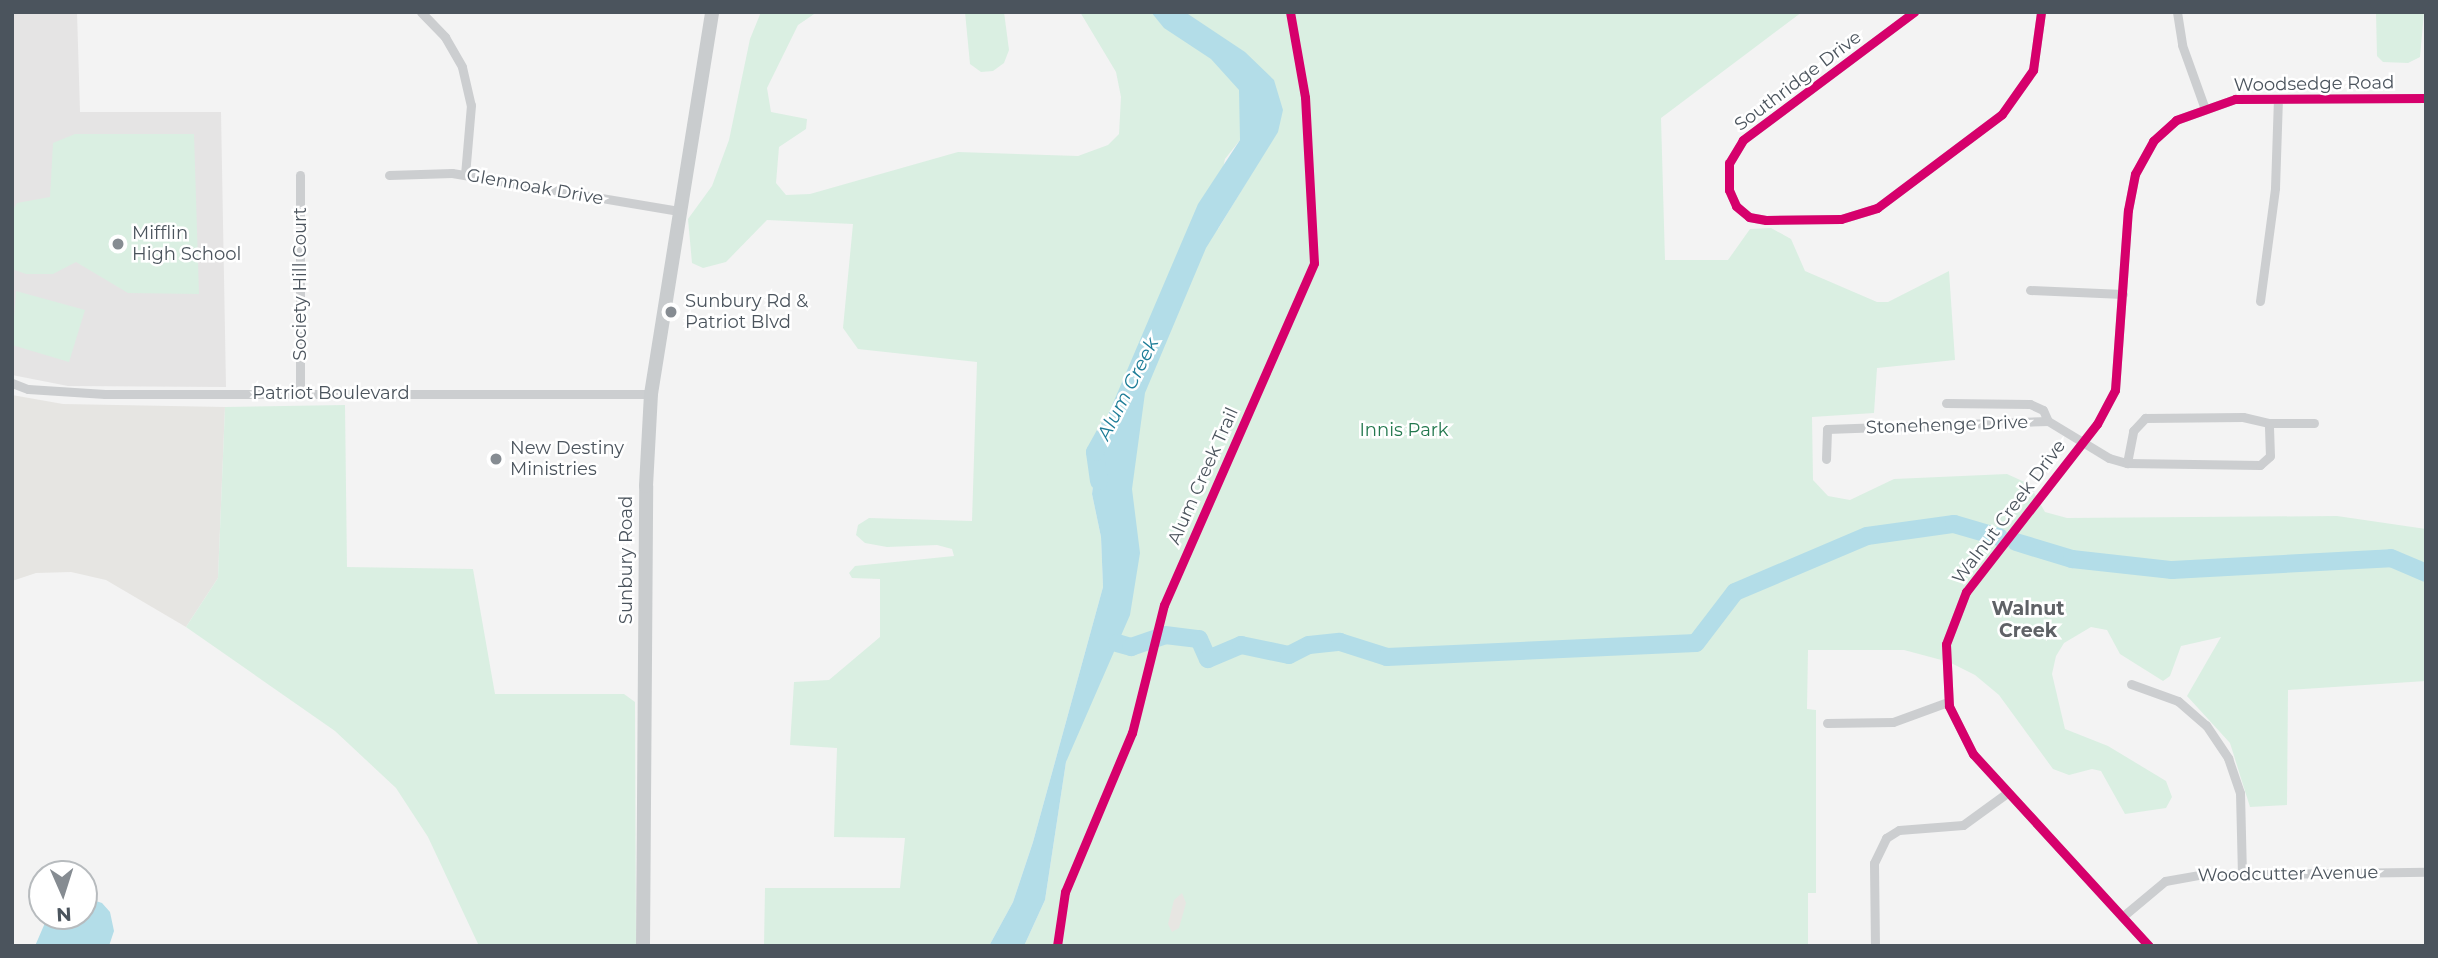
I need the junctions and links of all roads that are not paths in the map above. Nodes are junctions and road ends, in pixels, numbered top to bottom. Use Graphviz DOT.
graph roads {
  1 [pos="421,12"];
  2 [pos="712,12"];
  3 [pos="1914,12"];
  4 [pos="2042,12"];
  5 [pos="2177,12"];
  6 [pos="2426,98"];
  7 [pos="2278,99"];
  8 [pos="2204,106"];
  9 [pos="300,175"];
  10 [pos="389,175"];
  11 [pos="465,175"];
  12 [pos="679,211"];
  13 [pos="2030,290"];
  14 [pos="2123,294"];
  15 [pos="2260,301"];
  16 [pos="12,383"];
  17 [pos="300,393"];
  18 [pos="651,394"];
  19 [pos="1946,402"];
  20 [pos="2049,421"];
  21 [pos="2269,423"];
  22 [pos="2314,423"];
  23 [pos="2083,442"];
  24 [pos="1826,459"];
  25 [pos="2127,463"];
  26 [pos="2131,684"];
  27 [pos="1948,702"];
  28 [pos="1827,723"];
  29 [pos="2007,793"];
  30 [pos="2426,872"];
  31 [pos="2242,874"];
  32 [pos="2122,916"];
  33 [pos="643,946"];
  34 [pos="1875,946"];
  35 [pos="2149,946"];
  1 -- 11 [label="street"];
  2 -- 12 [label="main road, Sunbury Road"];
  3 -- 4 [label="street, Southridge Drive"];
  5 -- 8 [label="street"];
  6 -- 7 [label="street, Woodsedge Road"];
  7 -- 8 [label="street, Woodsedge Road"];
  7 -- 15 [label="street"];
  8 -- 14 [label="street, Walnut Creek Drive"];
  9 -- 17 [label="street, Society Hill Court"];
  10 -- 11 [label="street, Glennoak Drive"];
  11 -- 12 [label="street, Glennoak Drive"];
  12 -- 18 [label="main road, Sunbury Road"];
  13 -- 14 [label="street"];
  14 -- 23 [label="street, Walnut Creek Drive"];
  16 -- 17 [label="street, Patriot Boulevard"];
  17 -- 18 [label="street, Patriot Boulevard"];
  18 -- 33 [label="main road, Sunbury Road"];
  19 -- 20 [label="street"];
  20 -- 23 [label="street, Stonehenge Drive"];
  20 -- 24 [label="street, Stonehenge Drive"];
  21 -- 22 [label="street"];
  21 -- 25 [label="street"];
  21 -- 25 [label="street, Stonehenge Drive"];
  23 -- 25 [label="street, Stonehenge Drive"];
  23 -- 27 [label="street, Walnut Creek Drive"];
  26 -- 31 [label="street"];
  27 -- 28 [label="street"];
  27 -- 29 [label="street, Walnut Creek Drive"];
  29 -- 32 [label="street, Walnut Creek Drive"];
  29 -- 34 [label="street"];
  30 -- 31 [label="street, Woodcutter Avenue"];
  31 -- 32 [label="street, Woodcutter Avenue"];
  32 -- 35 [label="street, Walnut Creek Drive"];
}
